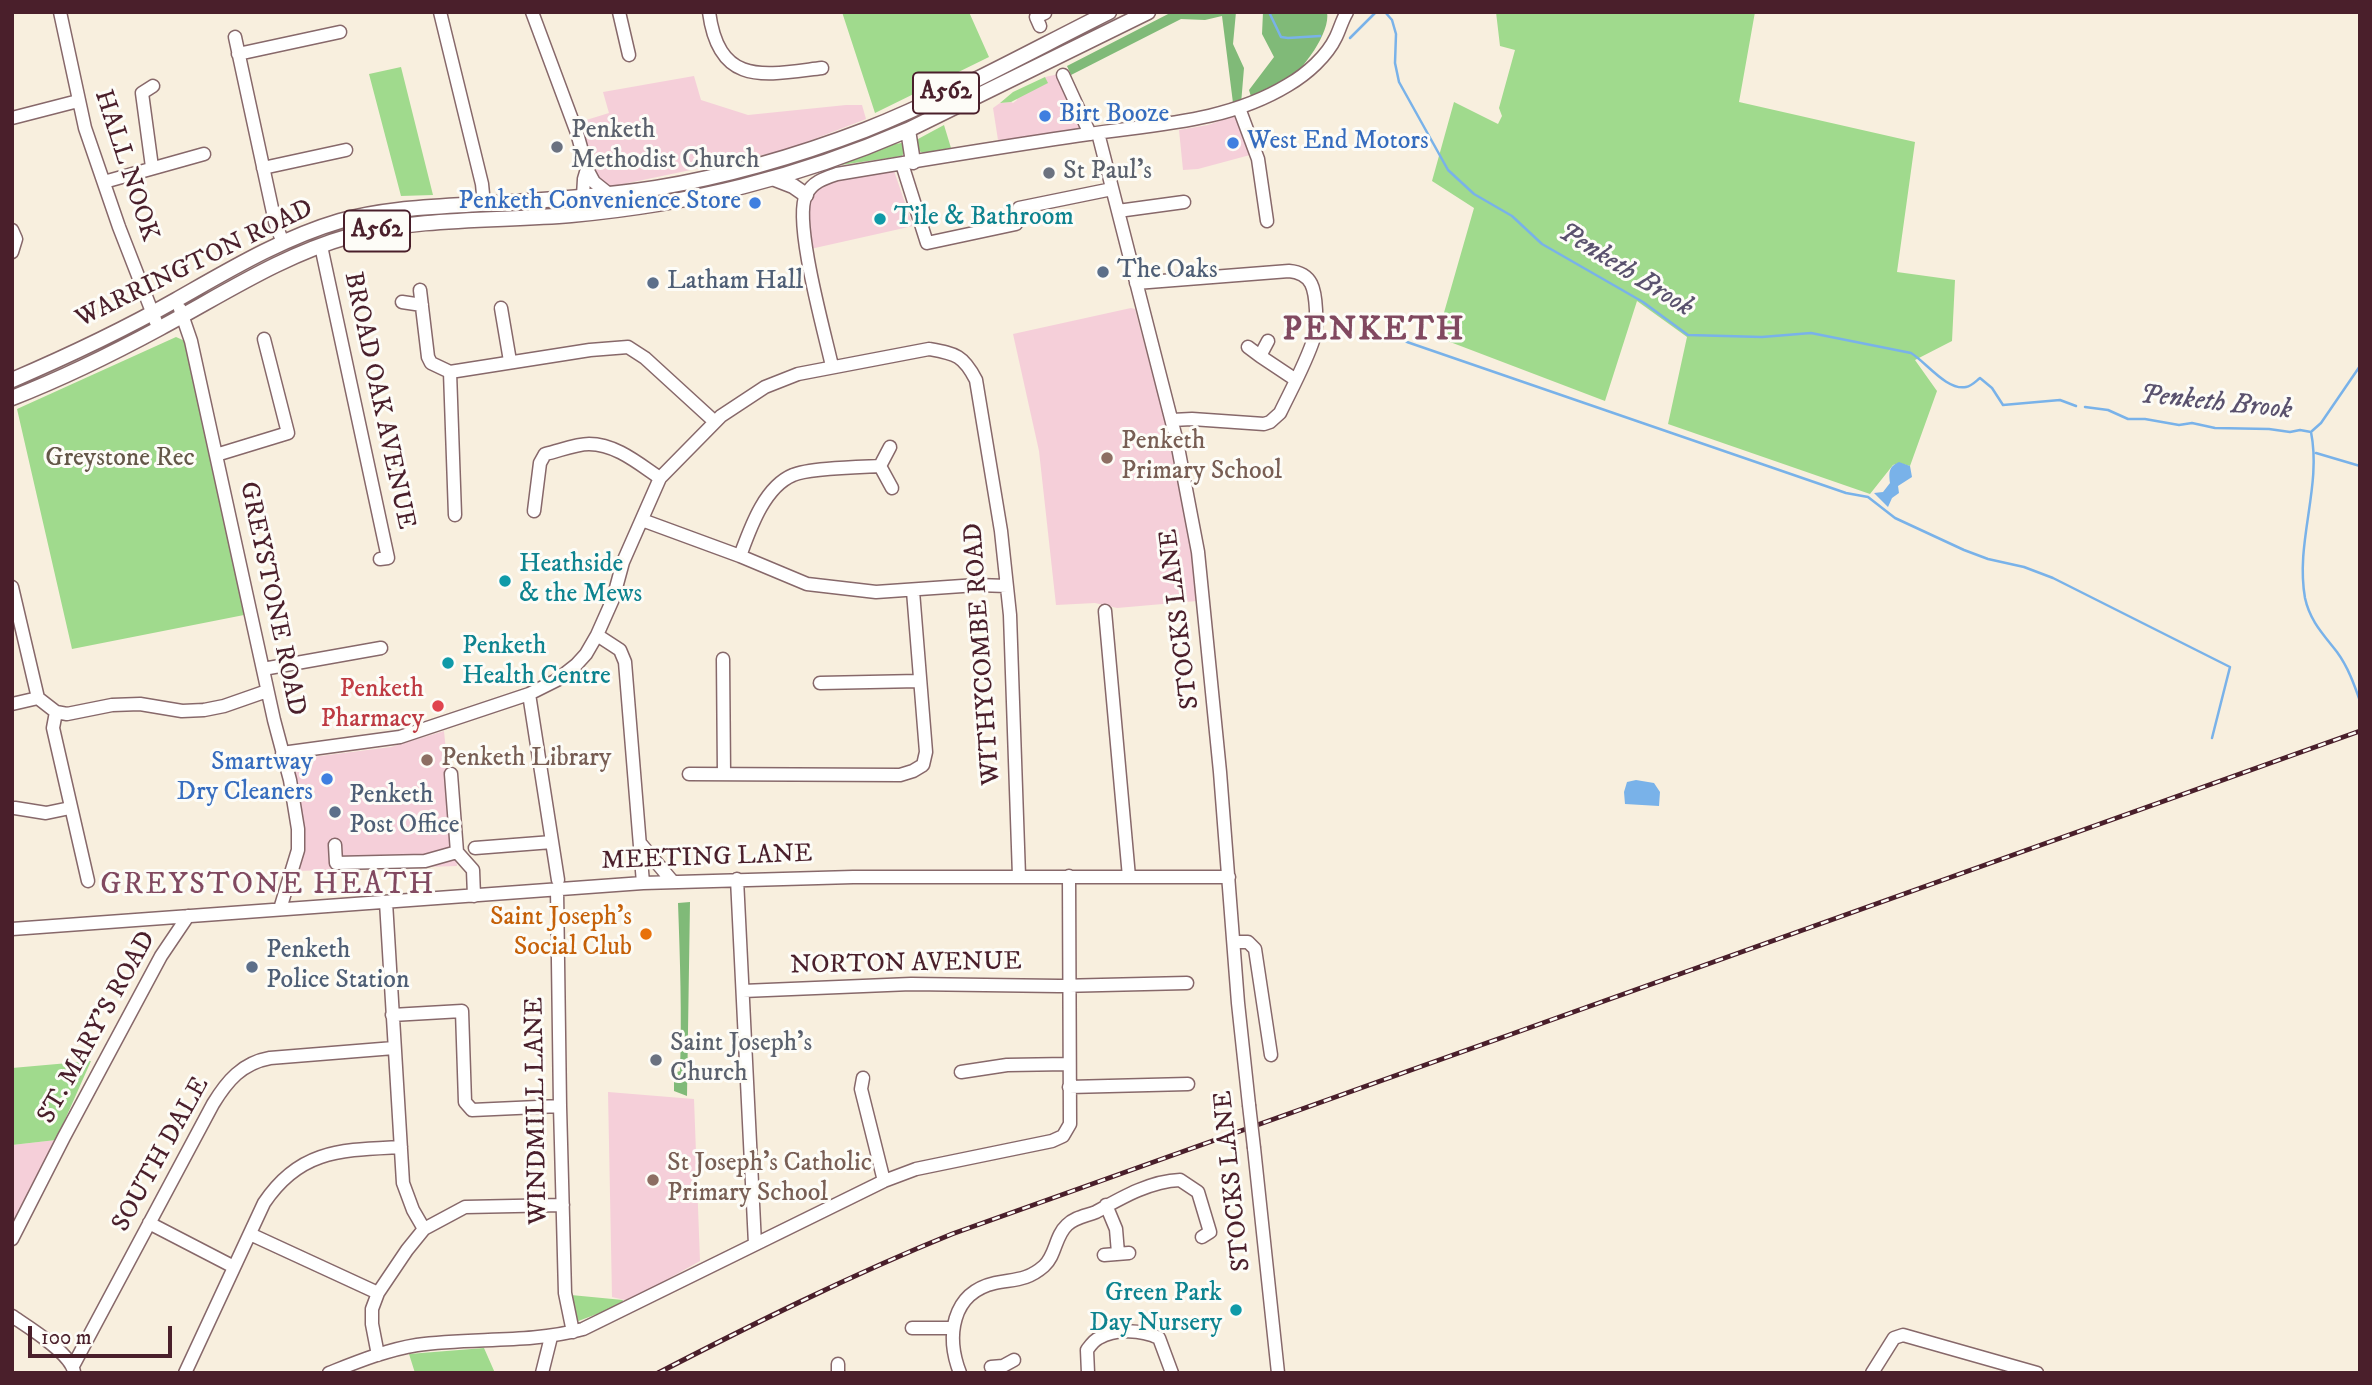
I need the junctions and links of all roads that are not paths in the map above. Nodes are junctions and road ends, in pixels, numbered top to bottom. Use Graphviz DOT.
graph roads {
  1 [pos="61,12"];
  2 [pos="440,12"];
  3 [pos="532,12"];
  4 [pos="619,12"];
  5 [pos="709,12"];
  6 [pos="1109,12"];
  7 [pos="1148,12"];
  8 [pos="1346,13"];
  9 [pos="340,32"];
  10 [pos="235,37"];
  11 [pos="238,54"];
  12 [pos="629,55"];
  13 [pos="822,68"];
  14 [pos="1063,75"];
  15 [pos="153,86"];
  16 [pos="78,101"];
  17 [pos="1239,108"];
  18 [pos="12,118"];
  19 [pos="908,130"];
  20 [pos="1094,133"];
  21 [pos="346,148"];
  22 [pos="204,154"];
  23 [pos="907,163"];
  24 [pos="152,167"];
  25 [pos="263,168"];
  26 [pos="587,169"];
  27 [pos="775,179"];
  28 [pos="104,182"];
  29 [pos="1112,189"];
  30 [pos="609,194"];
  31 [pos="806,195"];
  32 [pos="583,196"];
  33 [pos="1184,203"];
  34 [pos="484,204"];
  35 [pos="1019,208"];
  36 [pos="1118,211"];
  37 [pos="603,212"];
  38 [pos="1267,221"];
  39 [pos="1016,224"];
  40 [pos="12,230"];
  41 [pos="283,243"];
  42 [pos="321,246"];
  43 [pos="12,252"];
  44 [pos="1136,283"];
  45 [pos="420,290"];
  46 [pos="176,300"];
  47 [pos="402,303"];
  48 [pos="422,305"];
  49 [pos="501,308"];
  50 [pos="152,313"];
  51 [pos="183,315"];
  52 [pos="159,328"];
  53 [pos="264,339"];
  54 [pos="1268,341"];
  55 [pos="1248,347"];
  56 [pos="1260,356"];
  57 [pos="510,361"];
  58 [pos="832,366"];
  59 [pos="450,372"];
  60 [pos="13,376"];
  61 [pos="1296,380"];
  62 [pos="17,396"];
  63 [pos="1172,420"];
  64 [pos="715,422"];
  65 [pos="890,447"];
  66 [pos="216,454"];
  67 [pos="880,466"];
  68 [pos="660,478"];
  69 [pos="891,488"];
  70 [pos="534,511"];
  71 [pos="455,515"];
  72 [pos="642,520"];
  73 [pos="740,555"];
  74 [pos="380,559"];
  75 [pos="1007,586"];
  76 [pos="12,587"];
  77 [pos="913,591"];
  78 [pos="1105,611"];
  79 [pos="15,615"];
  80 [pos="597,635"];
  81 [pos="381,648"];
  82 [pos="723,659"];
  83 [pos="262,669"];
  84 [pos="919,681"];
  85 [pos="820,683"];
  86 [pos="267,691"];
  87 [pos="530,694"];
  88 [pos="38,698"];
  89 [pos="12,704"];
  90 [pos="56,712"];
  91 [pos="282,753"];
  92 [pos="451,774"];
  93 [pos="690,774"];
  94 [pos="724,774"];
  95 [pos="15,808"];
  96 [pos="70,808"];
  97 [pos="552,842"];
  98 [pos="639,843"];
  99 [pos="335,845"];
  100 [pos="475,848"];
  101 [pos="457,852"];
  102 [pos="1019,876"];
  103 [pos="1069,876"];
  104 [pos="1129,877"];
  105 [pos="1229,877"];
  106 [pos="737,879"];
  107 [pos="88,881"];
  108 [pos="673,882"];
  109 [pos="643,883"];
  110 [pos="557,885"];
  111 [pos="474,896"];
  112 [pos="386,902"];
  113 [pos="280,909"];
  114 [pos="188,916"];
  115 [pos="12,929"];
  116 [pos="1234,942"];
  117 [pos="1070,984"];
  118 [pos="1187,984"];
  119 [pos="743,991"];
  120 [pos="463,996"];
  121 [pos="462,1011"];
  122 [pos="392,1015"];
  123 [pos="394,1048"];
  124 [pos="1274,1057"];
  125 [pos="1068,1064"];
  126 [pos="960,1072"];
  127 [pos="863,1078"];
  128 [pos="1188,1085"];
  129 [pos="1069,1087"];
  130 [pos="560,1106"];
  131 [pos="401,1147"];
  132 [pos="884,1181"];
  133 [pos="564,1205"];
  134 [pos="1106,1205"];
  135 [pos="149,1223"];
  136 [pos="424,1229"];
  137 [pos="250,1234"];
  138 [pos="1202,1237"];
  139 [pos="12,1238"];
  140 [pos="755,1244"];
  141 [pos="1117,1254"];
  142 [pos="234,1267"];
  143 [pos="378,1293"];
  144 [pos="12,1316"];
  145 [pos="912,1328"];
  146 [pos="952,1328"];
  147 [pos="573,1332"];
  148 [pos="551,1337"];
  149 [pos="378,1355"];
  150 [pos="74,1370"];
  151 [pos="185,1373"];
  152 [pos="329,1373"];
  153 [pos="542,1373"];
  154 [pos="960,1373"];
  155 [pos="1088,1373"];
  156 [pos="1172,1373"];
  157 [pos="1278,1373"];
  158 [pos="1872,1373"];
  159 [pos="2037,1373"];
  1 -- 16 [label="street, HALL NOOK"];
  2 -- 34 [label="street"];
  3 -- 26 [label="street"];
  4 -- 12 [label="street"];
  5 -- 13 [label="street"];
  6 -- 30 [label="main road, WARRINGTON ROAD / A562"];
  7 -- 19 [label="main road, A562"];
  8 -- 17 [label="street"];
  9 -- 11 [label="street"];
  10 -- 11 [label="street"];
  11 -- 25 [label="street"];
  14 -- 20 [label="street, STOCKS LANE"];
  15 -- 24 [label="street"];
  16 -- 18 [label="street"];
  16 -- 28 [label="street, HALL NOOK"];
  17 -- 20 [label="street"];
  17 -- 38 [label="street"];
  19 -- 23 [label="main road"];
  19 -- 27 [label="main road, A562"];
  20 -- 23 [label="street"];
  20 -- 29 [label="street, STOCKS LANE"];
  21 -- 25 [label="street"];
  22 -- 24 [label="street"];
  23 -- 31 [label="street"];
  23 -- 39 [label="street"];
  24 -- 28 [label="street"];
  25 -- 41 [label="street"];
  26 -- 30 [label="street"];
  26 -- 32 [label="street"];
  27 -- 31 [label="main road"];
  27 -- 37 [label="main road, WARRINGTON ROAD / A562"];
  28 -- 50 [label="street, HALL NOOK"];
  29 -- 35 [label="street"];
  29 -- 36 [label="street, STOCKS LANE"];
  30 -- 32 [label="main road, WARRINGTON ROAD / A562"];
  31 -- 58 [label="street"];
  32 -- 34 [label="main road, WARRINGTON ROAD / A562"];
  32 -- 37 [label="street"];
  33 -- 36 [label="street"];
  34 -- 41 [label="main road, WARRINGTON ROAD / A562"];
  36 -- 44 [label="street, STOCKS LANE"];
  37 -- 42 [label="main road, WARRINGTON ROAD / A562"];
  40 -- 43 [label="street"];
  41 -- 46 [label="main road, WARRINGTON ROAD / A562"];
  42 -- 51 [label="main road, WARRINGTON ROAD / A562"];
  42 -- 74 [label="street, BROAD OAK AVENUE"];
  44 -- 61 [label="street"];
  44 -- 63 [label="street, STOCKS LANE"];
  45 -- 48 [label="street"];
  46 -- 50 [label="main road, WARRINGTON ROAD / A562"];
  46 -- 51 [label="street, GREYSTONE ROAD"];
  47 -- 48 [label="street"];
  48 -- 59 [label="street"];
  49 -- 57 [label="street"];
  50 -- 52 [label="street, HALL NOOK"];
  50 -- 60 [label="main road, WARRINGTON ROAD / A562"];
  51 -- 52 [label="main road, WARRINGTON ROAD / A562"];
  51 -- 66 [label="street, GREYSTONE ROAD"];
  52 -- 62 [label="main road, WARRINGTON ROAD / A562"];
  53 -- 66 [label="street"];
  54 -- 56 [label="street"];
  55 -- 56 [label="street"];
  56 -- 61 [label="street"];
  57 -- 59 [label="street"];
  57 -- 64 [label="street"];
  58 -- 64 [label="street, WITHYCOMBE ROAD"];
  58 -- 75 [label="street, WITHYCOMBE ROAD"];
  59 -- 71 [label="street"];
  60 -- 62 [label="street"];
  61 -- 63 [label="street"];
  63 -- 105 [label="street, STOCKS LANE"];
  64 -- 68 [label="street, WITHYCOMBE ROAD"];
  65 -- 67 [label="street"];
  66 -- 83 [label="street, GREYSTONE ROAD"];
  67 -- 69 [label="street"];
  67 -- 73 [label="street"];
  68 -- 70 [label="street"];
  68 -- 72 [label="street"];
  72 -- 73 [label="street"];
  72 -- 80 [label="street"];
  73 -- 77 [label="street"];
  75 -- 77 [label="street"];
  75 -- 102 [label="street, WITHYCOMBE ROAD"];
  76 -- 79 [label="street"];
  77 -- 84 [label="street"];
  78 -- 104 [label="street"];
  79 -- 88 [label="street"];
  80 -- 87 [label="street"];
  80 -- 98 [label="street"];
  81 -- 83 [label="street"];
  82 -- 94 [label="street"];
  83 -- 86 [label="street, GREYSTONE ROAD"];
  84 -- 85 [label="street"];
  84 -- 94 [label="street"];
  86 -- 90 [label="street"];
  86 -- 91 [label="street, GREYSTONE ROAD"];
  87 -- 91 [label="street"];
  87 -- 97 [label="street, WINDMILL LANE"];
  88 -- 89 [label="street"];
  88 -- 90 [label="street"];
  90 -- 96 [label="street"];
  91 -- 113 [label="street, GREYSTONE ROAD"];
  92 -- 101 [label="street"];
  93 -- 94 [label="street"];
  95 -- 96 [label="street"];
  96 -- 107 [label="street"];
  97 -- 100 [label="street"];
  97 -- 110 [label="street, WINDMILL LANE"];
  98 -- 108 [label="street"];
  98 -- 109 [label="street"];
  99 -- 101 [label="street"];
  101 -- 111 [label="street"];
  102 -- 103 [label="street, MEETING LANE"];
  102 -- 106 [label="street, MEETING LANE"];
  103 -- 104 [label="street, MEETING LANE"];
  103 -- 117 [label="street"];
  104 -- 105 [label="street, MEETING LANE"];
  105 -- 116 [label="street, STOCKS LANE"];
  106 -- 108 [label="street, MEETING LANE"];
  106 -- 119 [label="street"];
  108 -- 109 [label="street, MEETING LANE"];
  109 -- 110 [label="street, MEETING LANE"];
  110 -- 111 [label="street, MEETING LANE"];
  110 -- 130 [label="street, WINDMILL LANE"];
  111 -- 112 [label="street, MEETING LANE"];
  112 -- 113 [label="street, MEETING LANE"];
  112 -- 122 [label="street"];
  113 -- 114 [label="street, MEETING LANE"];
  114 -- 115 [label="street, MEETING LANE"];
  114 -- 139 [label="street, ST. MARY'S ROAD"];
  116 -- 124 [label="street"];
  116 -- 157 [label="street, STOCKS LANE, bridge"];
  117 -- 118 [label="street, NORTON AVENUE"];
  117 -- 119 [label="street, NORTON AVENUE"];
  117 -- 125 [label="street"];
  119 -- 140 [label="street"];
  120 -- 121 [label="street"];
  121 -- 122 [label="street"];
  121 -- 130 [label="street"];
  122 -- 123 [label="street"];
  123 -- 131 [label="street"];
  123 -- 135 [label="street, SOUTH DALE"];
  125 -- 126 [label="street"];
  125 -- 129 [label="street"];
  127 -- 132 [label="street"];
  128 -- 129 [label="street"];
  129 -- 132 [label="street"];
  130 -- 133 [label="street, WINDMILL LANE"];
  131 -- 136 [label="street"];
  131 -- 137 [label="street"];
  132 -- 140 [label="street"];
  133 -- 136 [label="street"];
  133 -- 147 [label="street, WINDMILL LANE"];
  134 -- 138 [label="street"];
  134 -- 141 [label="street"];
  134 -- 146 [label="street"];
  135 -- 142 [label="street"];
  135 -- 150 [label="street, SOUTH DALE"];
  136 -- 143 [label="street"];
  137 -- 142 [label="street"];
  137 -- 143 [label="street"];
  140 -- 147 [label="street"];
  142 -- 151 [label="street"];
  143 -- 149 [label="street"];
  144 -- 150 [label="street"];
  145 -- 146 [label="street"];
  146 -- 154 [label="street"];
  147 -- 148 [label="street"];
  148 -- 149 [label="street"];
  148 -- 153 [label="street"];
  149 -- 152 [label="street"];
  155 -- 156 [label="street"];
  158 -- 159 [label="street"];
}
